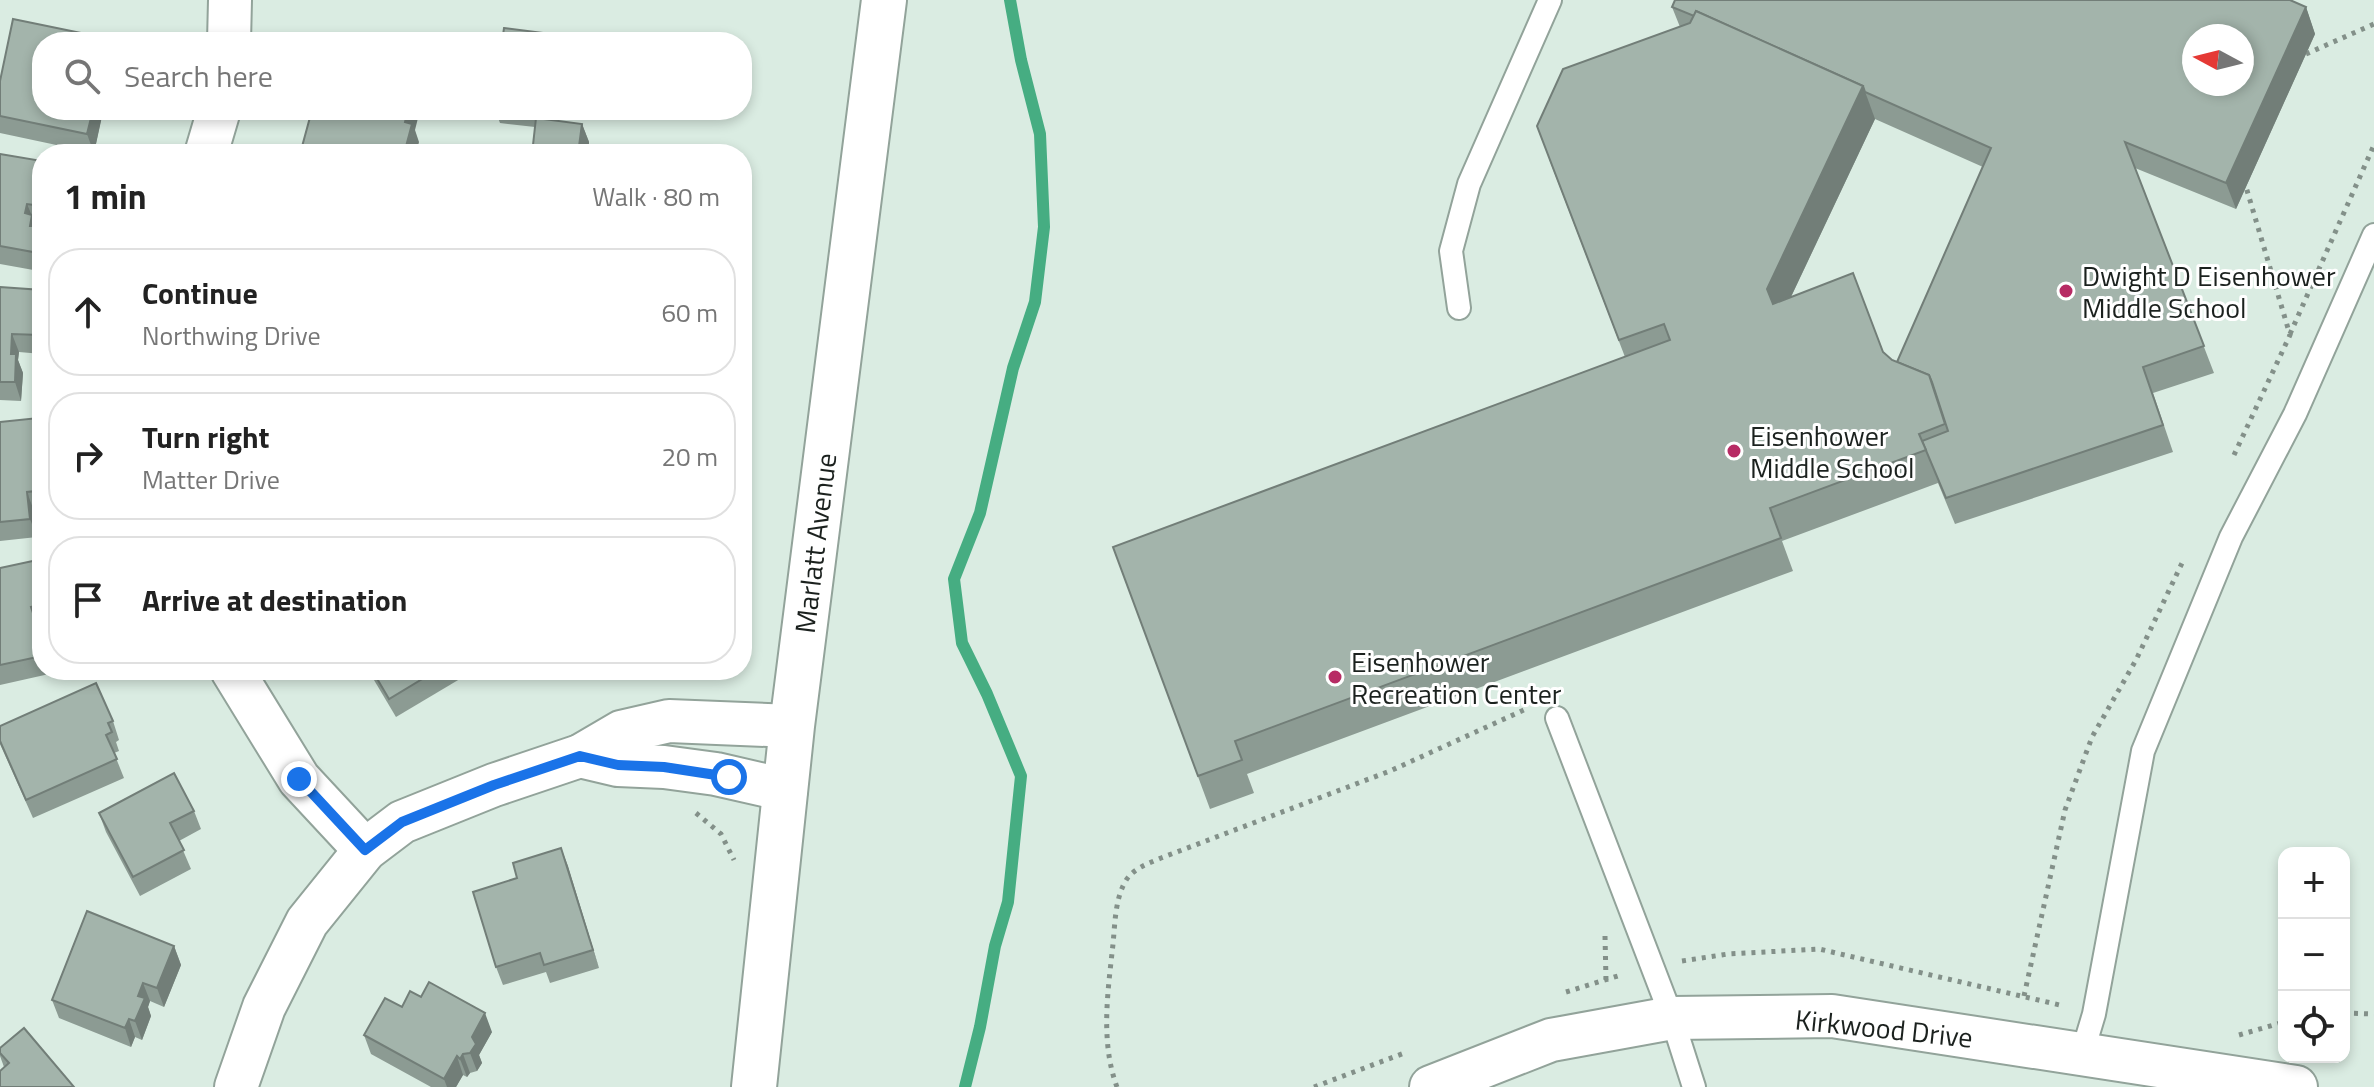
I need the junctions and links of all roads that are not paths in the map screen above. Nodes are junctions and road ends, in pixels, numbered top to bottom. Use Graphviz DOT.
graph roads {
  1 [pos="230,0"];
  2 [pos="884,0"];
  3 [pos="1550,0"];
  4 [pos="229,32"];
  5 [pos="216,120"];
  6 [pos="209,144"];
  7 [pos="2374,235"];
  8 [pos="1459,308"];
  9 [pos="238,680"];
  10 [pos="1557,718"];
  11 [pos="792,726"];
  12 [pos="580,756"];
  13 [pos="786,790"];
  14 [pos="365,850"];
  15 [pos="1672,1018"];
  16 [pos="2082,1054"];
  17 [pos="236,1087"];
  18 [pos="754,1087"];
  19 [pos="1431,1087"];
  20 [pos="1694,1087"];
  21 [pos="2296,1087"];
  1 -- 4 [label="street"];
  2 -- 11 [label="street, Marlatt Avenue"];
  3 -- 8 [label="lane"];
  5 -- 6 [label="street"];
  7 -- 16 [label="lane"];
  9 -- 14 [label="street"];
  10 -- 15 [label="lane"];
  11 -- 12 [label="street"];
  11 -- 13 [label="street, Marlatt Avenue"];
  12 -- 13 [label="street"];
  12 -- 14 [label="street"];
  13 -- 18 [label="street, Marlatt Avenue"];
  14 -- 17 [label="street"];
  15 -- 16 [label="street, Kirkwood Drive"];
  15 -- 19 [label="street, Kirkwood Drive"];
  15 -- 20 [label="lane"];
  16 -- 21 [label="street, Kirkwood Drive"];
}
